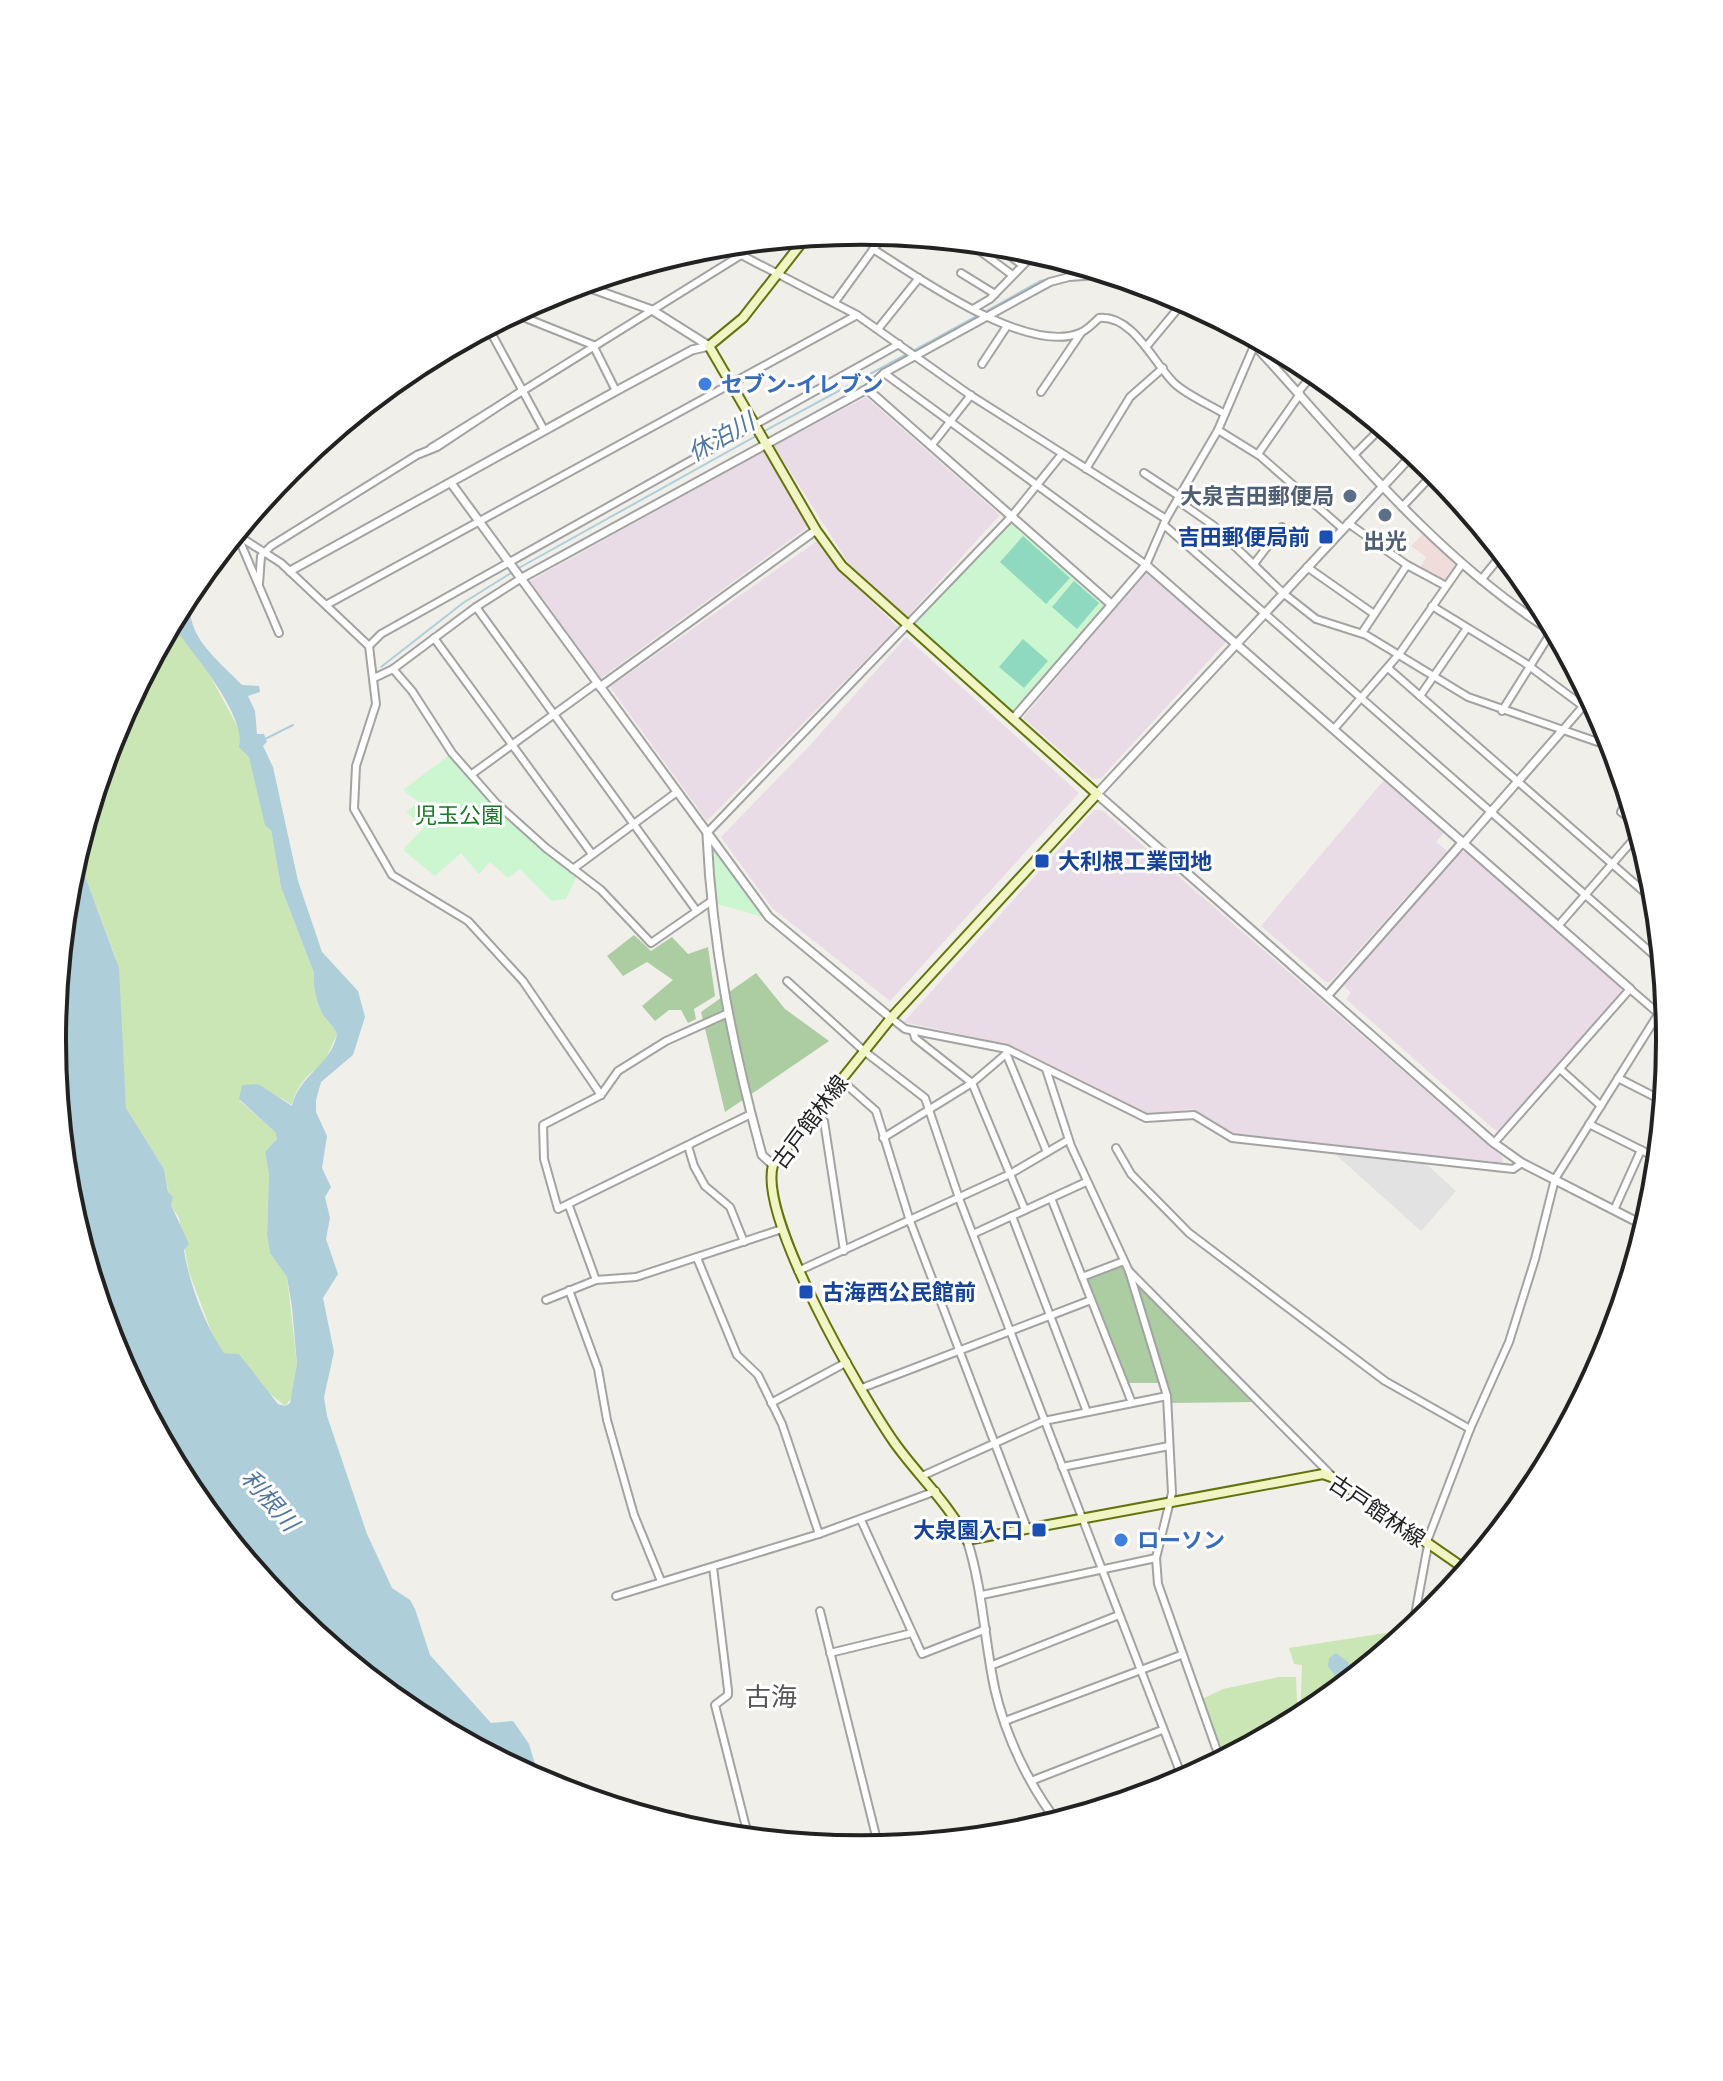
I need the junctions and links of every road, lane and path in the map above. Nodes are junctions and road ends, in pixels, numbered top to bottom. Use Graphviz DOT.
graph roads {
  1 [pos="876,246"];
  2 [pos="798,248"];
  3 [pos="873,249"];
  4 [pos="741,255"];
  5 [pos="986,255"];
  6 [pos="1015,260"];
  7 [pos="1024,262"];
  8 [pos="1021,264"];
  9 [pos="961,273"];
  10 [pos="778,274"];
  11 [pos="1011,274"];
  12 [pos="1081,276"];
  13 [pos="919,278"];
  14 [pos="599,290"];
  15 [pos="995,294"];
  16 [pos="835,302"];
  17 [pos="652,310"];
  18 [pos="975,310"];
  19 [pos="1176,311"];
  20 [pos="857,315"];
  21 [pos="986,316"];
  22 [pos="528,319"];
  23 [pos="1007,326"];
  24 [pos="878,329"];
  25 [pos="1081,333"];
  26 [pos="493,336"];
  27 [pos="899,344"];
  28 [pos="593,345"];
  29 [pos="709,346"];
  30 [pos="1146,347"];
  31 [pos="1253,349"];
  32 [pos="916,355"];
  33 [pos="1271,360"];
  34 [pos="982,364"];
  35 [pos="1163,368"];
  36 [pos="884,373"];
  37 [pos="1307,382"];
  38 [pos="733,384"];
  39 [pos="867,389"];
  40 [pos="523,390"];
  41 [pos="616,391"];
  42 [pos="1041,392"];
  43 [pos="1299,393"];
  44 [pos="971,395"];
  45 [pos="1223,413"];
  46 [pos="951,420"];
  47 [pos="756,425"];
  48 [pos="544,430"];
  49 [pos="1218,430"];
  50 [pos="1376,433"];
  51 [pos="766,443"];
  52 [pos="931,446"];
  53 [pos="1062,454"];
  54 [pos="1258,454"];
  55 [pos="1355,454"];
  56 [pos="1406,461"];
  57 [pos="1086,469"];
  58 [pos="1144,473"];
  59 [pos="1427,481"];
  60 [pos="451,483"];
  61 [pos="1038,483"];
  62 [pos="1383,485"];
  63 [pos="1178,498"];
  64 [pos="1402,507"];
  65 [pos="1011,517"];
  66 [pos="1165,522"];
  67 [pos="479,523"];
  68 [pos="1345,526"];
  69 [pos="1282,527"];
  70 [pos="816,530"];
  71 [pos="244,539"];
  72 [pos="241,543"];
  73 [pos="265,552"];
  74 [pos="1496,561"];
  75 [pos="508,563"];
  76 [pos="1254,564"];
  77 [pos="1462,564"];
  78 [pos="1146,565"];
  79 [pos="1407,565"];
  80 [pos="1307,567"];
  81 [pos="290,571"];
  82 [pos="519,578"];
  83 [pos="1481,580"];
  84 [pos="259,584"];
  85 [pos="1446,586"];
  86 [pos="1283,593"];
  87 [pos="1111,604"];
  88 [pos="326,605"];
  89 [pos="1432,606"];
  90 [pos="476,607"];
  91 [pos="1264,613"];
  92 [pos="1374,614"];
  93 [pos="1535,619"];
  94 [pos="907,626"];
  95 [pos="1467,628"];
  96 [pos="279,633"];
  97 [pos="1362,633"];
  98 [pos="434,638"];
  99 [pos="1549,641"];
  100 [pos="1236,644"];
  101 [pos="369,646"];
  102 [pos="1400,653"];
  103 [pos="1529,666"];
  104 [pos="1388,668"];
  105 [pos="393,669"];
  106 [pos="1435,677"];
  107 [pos="374,678"];
  108 [pos="598,685"];
  109 [pos="1420,696"];
  110 [pos="1361,698"];
  111 [pos="1583,706"];
  112 [pos="1502,711"];
  113 [pos="554,715"];
  114 [pos="1013,719"];
  115 [pos="1334,729"];
  116 [pos="1561,732"];
  117 [pos="1599,743"];
  118 [pos="512,745"];
  119 [pos="472,774"];
  120 [pos="1518,782"];
  121 [pos="677,792"];
  122 [pos="1097,794"];
  123 [pos="1491,812"];
  124 [pos="633,824"];
  125 [pos="707,833"];
  126 [pos="1632,842"];
  127 [pos="1463,843"];
  128 [pos="592,854"];
  129 [pos="1612,864"];
  130 [pos="573,869"];
  131 [pos="1643,891"];
  132 [pos="1585,894"];
  133 [pos="710,902"];
  134 [pos="696,910"];
  135 [pos="1558,926"];
  136 [pos="1652,953"];
  137 [pos="787,981"];
  138 [pos="1630,989"];
  139 [pos="1328,995"];
  140 [pos="1656,1011"];
  141 [pos="726,1014"];
  142 [pos="891,1018"];
  143 [pos="1656,1018"];
  144 [pos="913,1031"];
  145 [pos="864,1051"];
  146 [pos="1006,1052"];
  147 [pos="1046,1069"];
  148 [pos="1560,1069"];
  149 [pos="1618,1078"];
  150 [pos="841,1080"];
  151 [pos="972,1083"];
  152 [pos="601,1095"];
  153 [pos="1655,1097"];
  154 [pos="1601,1106"];
  155 [pos="929,1109"];
  156 [pos="816,1111"];
  157 [pos="751,1114"];
  158 [pos="1589,1124"];
  159 [pos="883,1138"];
  160 [pos="1068,1140"];
  161 [pos="1494,1143"];
  162 [pos="688,1146"];
  163 [pos="1116,1148"];
  164 [pos="1641,1150"];
  165 [pos="1047,1152"];
  166 [pos="1648,1154"];
  167 [pos="1522,1163"];
  168 [pos="773,1165"];
  169 [pos="1010,1174"];
  170 [pos="1555,1179"];
  171 [pos="1086,1182"];
  172 [pos="959,1197"];
  173 [pos="1051,1198"];
  174 [pos="569,1206"];
  175 [pos="1025,1210"];
  176 [pos="1614,1210"];
  177 [pos="1012,1216"];
  178 [pos="910,1221"];
  179 [pos="1636,1221"];
  180 [pos="782,1229"];
  181 [pos="973,1234"];
  182 [pos="744,1242"];
  183 [pos="844,1251"];
  184 [pos="697,1258"];
  185 [pos="1124,1261"];
  186 [pos="798,1271"];
  187 [pos="1129,1271"];
  188 [pos="1082,1277"];
  189 [pos="596,1280"];
  190 [pos="569,1290"];
  191 [pos="546,1300"];
  192 [pos="1091,1300"];
  193 [pos="1051,1316"];
  194 [pos="1010,1331"];
  195 [pos="960,1351"];
  196 [pos="847,1362"];
  197 [pos="862,1388"];
  198 [pos="1167,1396"];
  199 [pos="771,1403"];
  200 [pos="1132,1403"];
  201 [pos="1087,1412"];
  202 [pos="1044,1421"];
  203 [pos="1470,1429"];
  204 [pos="994,1442"];
  205 [pos="1169,1446"];
  206 [pos="1062,1467"];
  207 [pos="922,1476"];
  208 [pos="1334,1478"];
  209 [pos="936,1491"];
  210 [pos="1171,1500"];
  211 [pos="1082,1518"];
  212 [pos="861,1520"];
  213 [pos="1027,1528"];
  214 [pos="819,1534"];
  215 [pos="967,1540"];
  216 [pos="1427,1544"];
  217 [pos="1156,1558"];
  218 [pos="1460,1565"];
  219 [pos="713,1567"];
  220 [pos="1102,1571"];
  221 [pos="661,1581"];
  222 [pos="982,1595"];
  223 [pos="616,1596"];
  224 [pos="820,1611"];
  225 [pos="1415,1611"];
  226 [pos="1119,1615"];
  227 [pos="986,1629"];
  228 [pos="912,1633"];
  229 [pos="830,1653"];
  230 [pos="1181,1655"];
  231 [pos="990,1666"];
  232 [pos="1141,1669"];
  233 [pos="1005,1721"];
  234 [pos="1162,1730"];
  235 [pos="1217,1752"];
  236 [pos="1179,1769"];
  237 [pos="1031,1781"];
  238 [pos="1051,1813"];
  239 [pos="746,1827"];
  240 [pos="876,1835"];
  1 -- 3 [label="street"];
  2 -- 10 [label="main road"];
  3 -- 13 [label="street"];
  3 -- 16 [label="street"];
  4 -- 10 [label="street"];
  4 -- 17 [label="street"];
  5 -- 11 [label="street"];
  6 -- 8 [label="street"];
  7 -- 8 [label="street"];
  8 -- 11 [label="street"];
  9 -- 15 [label="street"];
  10 -- 16 [label="street"];
  10 -- 29 [label="main road"];
  11 -- 15 [label="street"];
  12 -- 21 [label="street"];
  13 -- 18 [label="street"];
  13 -- 24 [label="street"];
  14 -- 17 [label="street"];
  15 -- 18 [label="street"];
  16 -- 20 [label="street"];
  17 -- 28 [label="street"];
  17 -- 29 [label="street"];
  18 -- 21 [label="street"];
  19 -- 30 [label="street"];
  20 -- 24 [label="street"];
  20 -- 38 [label="street"];
  21 -- 23 [label="street"];
  21 -- 32 [label="street"];
  22 -- 28 [label="street"];
  23 -- 25 [label="street"];
  23 -- 34 [label="street"];
  24 -- 27 [label="street"];
  25 -- 30 [label="street"];
  25 -- 42 [label="street"];
  26 -- 40 [label="street"];
  27 -- 32 [label="street"];
  27 -- 47 [label="street"];
  28 -- 40 [label="street"];
  28 -- 41 [label="street"];
  29 -- 38 [label="main road"];
  29 -- 41 [label="street"];
  30 -- 35 [label="street"];
  31 -- 45 [label="street"];
  32 -- 36 [label="street"];
  32 -- 44 [label="street"];
  33 -- 43 [label="street"];
  35 -- 45 [label="street"];
  35 -- 57 [label="street"];
  36 -- 39 [label="street"];
  36 -- 46 [label="street"];
  37 -- 43 [label="street"];
  38 -- 47 [label="main road"];
  38 -- 67 [label="street"];
  39 -- 51 [label="street"];
  39 -- 52 [label="street"];
  40 -- 48 [label="street"];
  40 -- 73 [label="street"];
  41 -- 48 [label="street"];
  43 -- 54 [label="street"];
  43 -- 55 [label="street"];
  44 -- 46 [label="street"];
  44 -- 53 [label="street"];
  45 -- 49 [label="street"];
  46 -- 52 [label="street"];
  46 -- 61 [label="street"];
  47 -- 51 [label="main road"];
  47 -- 75 [label="street"];
  48 -- 60 [label="street"];
  49 -- 54 [label="street"];
  49 -- 63 [label="street"];
  50 -- 55 [label="street"];
  51 -- 70 [label="main road"];
  51 -- 82 [label="street"];
  52 -- 65 [label="street"];
  53 -- 57 [label="street"];
  53 -- 61 [label="street"];
  54 -- 68 [label="street"];
  55 -- 62 [label="street"];
  56 -- 62 [label="street"];
  57 -- 66 [label="street"];
  58 -- 63 [label="street"];
  59 -- 64 [label="street"];
  60 -- 67 [label="street"];
  60 -- 81 [label="street"];
  61 -- 65 [label="street"];
  61 -- 78 [label="street"];
  62 -- 64 [label="street"];
  62 -- 68 [label="street"];
  63 -- 66 [label="street"];
  63 -- 76 [label="street"];
  64 -- 77 [label="street"];
  65 -- 87 [label="street"];
  65 -- 94 [label="street"];
  66 -- 78 [label="street"];
  66 -- 91 [label="street"];
  67 -- 75 [label="street"];
  67 -- 88 [label="street"];
  68 -- 79 [label="street"];
  68 -- 80 [label="street"];
  69 -- 76 [label="street"];
  70 -- 94 [label="main road"];
  70 -- 108 [label="street"];
  71 -- 73 [label="street"];
  72 -- 84 [label="street"];
  73 -- 81 [label="street"];
  73 -- 84 [label="street"];
  74 -- 83 [label="street"];
  75 -- 82 [label="street"];
  75 -- 101 [label="street"];
  76 -- 86 [label="street"];
  77 -- 83 [label="street"];
  77 -- 85 [label="street"];
  78 -- 87 [label="street"];
  78 -- 100 [label="street"];
  79 -- 85 [label="street"];
  79 -- 92 [label="street"];
  80 -- 86 [label="street"];
  80 -- 92 [label="street"];
  81 -- 88 [label="street"];
  82 -- 90 [label="street"];
  82 -- 108 [label="street"];
  83 -- 93 [label="street"];
  84 -- 96 [label="street"];
  85 -- 89 [label="street"];
  86 -- 91 [label="street"];
  86 -- 97 [label="street"];
  87 -- 114 [label="street"];
  88 -- 101 [label="street"];
  89 -- 95 [label="street"];
  89 -- 102 [label="street"];
  90 -- 98 [label="street"];
  90 -- 113 [label="street"];
  91 -- 100 [label="street"];
  91 -- 110 [label="street"];
  92 -- 97 [label="street"];
  94 -- 114 [label="main road"];
  94 -- 125 [label="street"];
  95 -- 103 [label="street"];
  95 -- 106 [label="street"];
  97 -- 102 [label="street"];
  98 -- 105 [label="street"];
  98 -- 118 [label="street"];
  99 -- 103 [label="street"];
  100 -- 115 [label="street"];
  100 -- 122 [label="street"];
  101 -- 107 [label="street"];
  102 -- 104 [label="street"];
  102 -- 106 [label="street"];
  103 -- 111 [label="street"];
  103 -- 112 [label="street"];
  104 -- 109 [label="street"];
  104 -- 110 [label="street"];
  105 -- 107 [label="street"];
  105 -- 119 [label="street"];
  106 -- 109 [label="street"];
  106 -- 112 [label="street"];
  107 -- 152 [label="street"];
  108 -- 113 [label="street"];
  108 -- 121 [label="street"];
  109 -- 120 [label="street"];
  110 -- 115 [label="street"];
  110 -- 123 [label="street"];
  111 -- 116 [label="street"];
  112 -- 116 [label="street"];
  113 -- 118 [label="street"];
  113 -- 124 [label="street"];
  114 -- 122 [label="main road"];
  115 -- 127 [label="street"];
  116 -- 117 [label="street"];
  116 -- 120 [label="street"];
  118 -- 119 [label="street"];
  118 -- 128 [label="street"];
  119 -- 130 [label="street"];
  120 -- 123 [label="street"];
  120 -- 129 [label="street"];
  121 -- 124 [label="street"];
  121 -- 125 [label="street"];
  122 -- 139 [label="street"];
  122 -- 142 [label="main road, 古戸館林線"];
  123 -- 127 [label="street"];
  123 -- 132 [label="street"];
  124 -- 128 [label="street"];
  124 -- 134 [label="street"];
  125 -- 133 [label="street"];
  125 -- 142 [label="street"];
  126 -- 129 [label="street"];
  127 -- 135 [label="street"];
  127 -- 139 [label="street"];
  128 -- 130 [label="street"];
  129 -- 131 [label="street"];
  129 -- 132 [label="street"];
  130 -- 134 [label="street"];
  132 -- 135 [label="street"];
  132 -- 136 [label="street"];
  133 -- 134 [label="street"];
  133 -- 141 [label="street"];
  135 -- 138 [label="street"];
  137 -- 145 [label="street"];
  138 -- 140 [label="street"];
  138 -- 148 [label="street"];
  139 -- 161 [label="street"];
  141 -- 152 [label="street"];
  141 -- 157 [label="street"];
  142 -- 144 [label="street"];
  142 -- 145 [label="main road, 古戸館林線"];
  143 -- 149 [label="street"];
  144 -- 146 [label="street"];
  144 -- 151 [label="street"];
  145 -- 150 [label="main road, 古戸館林線"];
  145 -- 155 [label="street"];
  146 -- 147 [label="street"];
  146 -- 151 [label="street"];
  146 -- 165 [label="street"];
  147 -- 160 [label="street"];
  147 -- 167 [label="street"];
  148 -- 154 [label="street"];
  148 -- 161 [label="street"];
  149 -- 153 [label="street"];
  149 -- 154 [label="street"];
  150 -- 156 [label="main road, 古戸館林線"];
  150 -- 159 [label="street"];
  151 -- 155 [label="street"];
  151 -- 169 [label="street"];
  152 -- 174 [label="street"];
  154 -- 158 [label="street"];
  155 -- 159 [label="street"];
  155 -- 172 [label="street"];
  156 -- 168 [label="main road, 古戸館林線"];
  156 -- 183 [label="street"];
  157 -- 162 [label="street"];
  157 -- 168 [label="street"];
  158 -- 164 [label="street"];
  158 -- 170 [label="street"];
  159 -- 178 [label="street"];
  160 -- 165 [label="street"];
  160 -- 171 [label="street"];
  161 -- 167 [label="street"];
  162 -- 174 [label="street"];
  162 -- 182 [label="street"];
  163 -- 203 [label="street"];
  164 -- 166 [label="street"];
  164 -- 176 [label="street"];
  165 -- 169 [label="street"];
  167 -- 170 [label="street"];
  168 -- 180 [label="main road, 古戸館林線"];
  169 -- 172 [label="street"];
  169 -- 175 [label="street"];
  170 -- 176 [label="street"];
  170 -- 203 [label="street"];
  171 -- 173 [label="street"];
  171 -- 185 [label="street"];
  172 -- 178 [label="street"];
  172 -- 181 [label="street"];
  173 -- 175 [label="street"];
  173 -- 188 [label="street"];
  174 -- 189 [label="street"];
  175 -- 177 [label="street"];
  176 -- 179 [label="street"];
  177 -- 181 [label="street"];
  177 -- 193 [label="street"];
  178 -- 183 [label="street"];
  178 -- 195 [label="street"];
  180 -- 182 [label="street"];
  180 -- 186 [label="main road, 古戸館林線"];
  181 -- 194 [label="street"];
  182 -- 184 [label="street"];
  183 -- 186 [label="street"];
  184 -- 189 [label="street"];
  184 -- 199 [label="street"];
  185 -- 187 [label="street"];
  185 -- 188 [label="street"];
  186 -- 196 [label="main road, 古戸館林線"];
  187 -- 198 [label="street"];
  187 -- 208 [label="street"];
  188 -- 192 [label="street"];
  189 -- 190 [label="street"];
  190 -- 191 [label="street"];
  190 -- 221 [label="street"];
  192 -- 193 [label="street"];
  192 -- 200 [label="street"];
  193 -- 194 [label="street"];
  193 -- 201 [label="street"];
  194 -- 195 [label="street"];
  194 -- 202 [label="street"];
  195 -- 197 [label="street"];
  195 -- 204 [label="street"];
  196 -- 197 [label="main road, 古戸館林線"];
  196 -- 199 [label="street"];
  197 -- 207 [label="main road, 古戸館林線"];
  198 -- 200 [label="street"];
  198 -- 205 [label="street"];
  199 -- 214 [label="street"];
  200 -- 201 [label="street"];
  201 -- 202 [label="street"];
  202 -- 204 [label="street"];
  202 -- 206 [label="street"];
  203 -- 216 [label="street"];
  204 -- 207 [label="street"];
  204 -- 213 [label="street"];
  205 -- 206 [label="street"];
  205 -- 210 [label="street"];
  206 -- 211 [label="street"];
  207 -- 209 [label="main road, 古戸館林線"];
  208 -- 210 [label="main road, 古戸館林線"];
  208 -- 216 [label="main road, 古戸館林線"];
  209 -- 212 [label="street"];
  209 -- 215 [label="main road, 古戸館林線"];
  210 -- 211 [label="main road, 古戸館林線"];
  210 -- 217 [label="street"];
  211 -- 213 [label="main road, 古戸館林線"];
  211 -- 220 [label="street"];
  212 -- 214 [label="street"];
  212 -- 228 [label="street"];
  213 -- 215 [label="main road, 古戸館林線"];
  214 -- 219 [label="street"];
  215 -- 222 [label="street"];
  216 -- 218 [label="main road, 古戸館林線"];
  216 -- 225 [label="street"];
  217 -- 220 [label="street"];
  217 -- 230 [label="street"];
  219 -- 221 [label="street"];
  219 -- 239 [label="street"];
  220 -- 222 [label="street"];
  220 -- 226 [label="street"];
  221 -- 223 [label="street"];
  222 -- 227 [label="street"];
  224 -- 229 [label="street"];
  226 -- 231 [label="street"];
  226 -- 232 [label="street"];
  227 -- 228 [label="street"];
  227 -- 231 [label="street"];
  228 -- 229 [label="street"];
  229 -- 240 [label="street"];
  230 -- 232 [label="street"];
  230 -- 235 [label="street"];
  231 -- 233 [label="street"];
  232 -- 233 [label="street"];
  232 -- 234 [label="street"];
  233 -- 237 [label="street"];
  234 -- 236 [label="street"];
  234 -- 237 [label="street"];
  237 -- 238 [label="street"];
}
